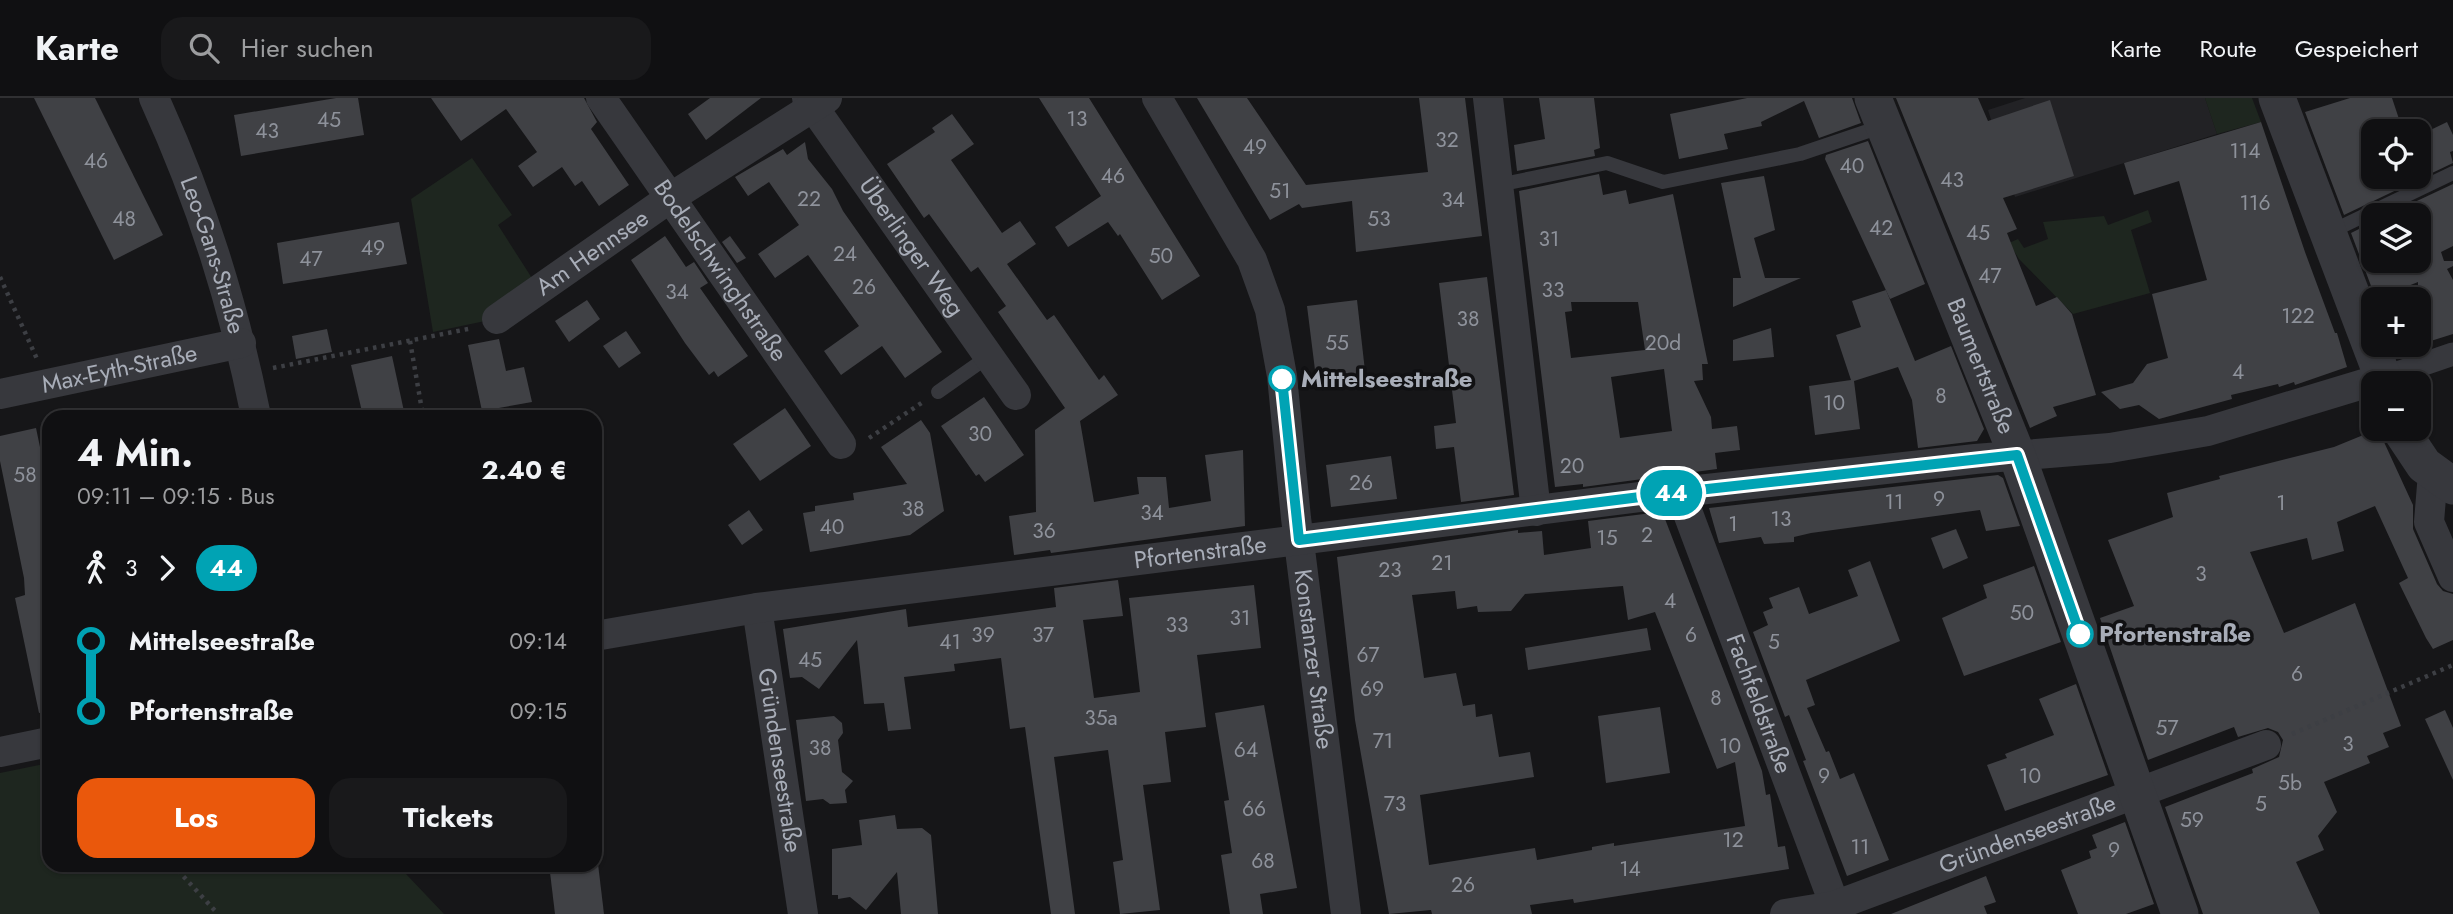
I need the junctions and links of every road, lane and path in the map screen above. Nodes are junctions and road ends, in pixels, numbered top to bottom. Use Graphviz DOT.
graph roads {
  1 [pos="154,98"];
  2 [pos="601,98"];
  3 [pos="1157,98"];
  4 [pos="1488,98"];
  5 [pos="2277,98"];
  6 [pos="815,100"];
  7 [pos="1879,112"];
  8 [pos="2453,173"];
  9 [pos="1498,185"];
  10 [pos="670,198"];
  11 [pos="2328,233"];
  12 [pos="0,277"];
  13 [pos="496,319"];
  14 [pos="410,341"];
  15 [pos="241,343"];
  16 [pos="2453,354"];
  17 [pos="989,356"];
  18 [pos="2381,371"];
  19 [pos="2408,371"];
  20 [pos="247,373"];
  21 [pos="48,384"];
  22 [pos="2361,386"];
  23 [pos="938,392"];
  24 [pos="0,394"];
  25 [pos="1016,395"];
  26 [pos="255,410"];
  27 [pos="422,410"];
  28 [pos="2407,441"];
  29 [pos="841,444"];
  30 [pos="2017,455"];
  31 [pos="2443,480"];
  32 [pos="1680,492"];
  33 [pos="1536,511"];
  34 [pos="1299,540"];
  35 [pos="2453,577"];
  36 [pos="757,608"];
  37 [pos="602,635"];
  38 [pos="2453,665"];
  39 [pos="42,743"];
  40 [pos="2266,746"];
  41 [pos="0,752"];
  42 [pos="2136,792"];
  43 [pos="179,872"];
  44 [pos="1836,910"];
  45 [pos="218,914"];
  46 [pos="803,914"];
  47 [pos="1346,914"];
  48 [pos="1784,914"];
  49 [pos="2180,914"];
  1 -- 15 [label="street, Leo-Gans-Straße"];
  2 -- 10 [label="street, Bodelschwinghstraße"];
  3 -- 34 [label="street, Konstanzer Straße"];
  4 -- 9 [label="street"];
  5 -- 11 [label="street"];
  6 -- 10 [label="street, Am Hennsee"];
  6 -- 17 [label="street, Überlinger Weg"];
  7 -- 9 [label="lane"];
  7 -- 30 [label="street, Baumertstraße"];
  8 -- 11 [label="lane"];
  9 -- 33 [label="street"];
  10 -- 13 [label="street, Am Hennsee"];
  10 -- 29 [label="street, Bodelschwinghstraße"];
  11 -- 18 [label="street"];
  12 -- 21 [label="path"];
  13 -- 14 [label="path"];
  14 -- 20 [label="path"];
  14 -- 27 [label="path"];
  15 -- 20 [label="street, Leo-Gans-Straße"];
  15 -- 21 [label="street, Max-Eyth-Straße"];
  16 -- 19 [label="street"];
  17 -- 23 [label="lane"];
  17 -- 25 [label="street, Überlinger Weg"];
  20 -- 26 [label="street, Leo-Gans-Straße"];
  21 -- 24 [label="street, Max-Eyth-Straße"];
  22 -- 30 [label="street, Pfortenstraße"];
  23 -- 29 [label="path"];
  28 -- 31 [label="street"];
  30 -- 32 [label="street, Pfortenstraße"];
  30 -- 42 [label="street, Baumertstraße"];
  31 -- 35 [label="street"];
  32 -- 33 [label="street, Pfortenstraße"];
  32 -- 44 [label="street, Fachfeldstraße"];
  33 -- 34 [label="street, Pfortenstraße"];
  34 -- 36 [label="street, Pfortenstraße"];
  34 -- 47 [label="street, Konstanzer Straße"];
  36 -- 37 [label="street, Pfortenstraße"];
  36 -- 46 [label="street, Gründenseestraße"];
  38 -- 40 [label="path"];
  39 -- 41 [label="street"];
  40 -- 42 [label="street, Gründenseestraße"];
  42 -- 44 [label="street, Gründenseestraße"];
  42 -- 49 [label="street, Baumertstraße"];
  43 -- 45 [label="path"];
  44 -- 48 [label="street, Gründenseestraße"];
}
